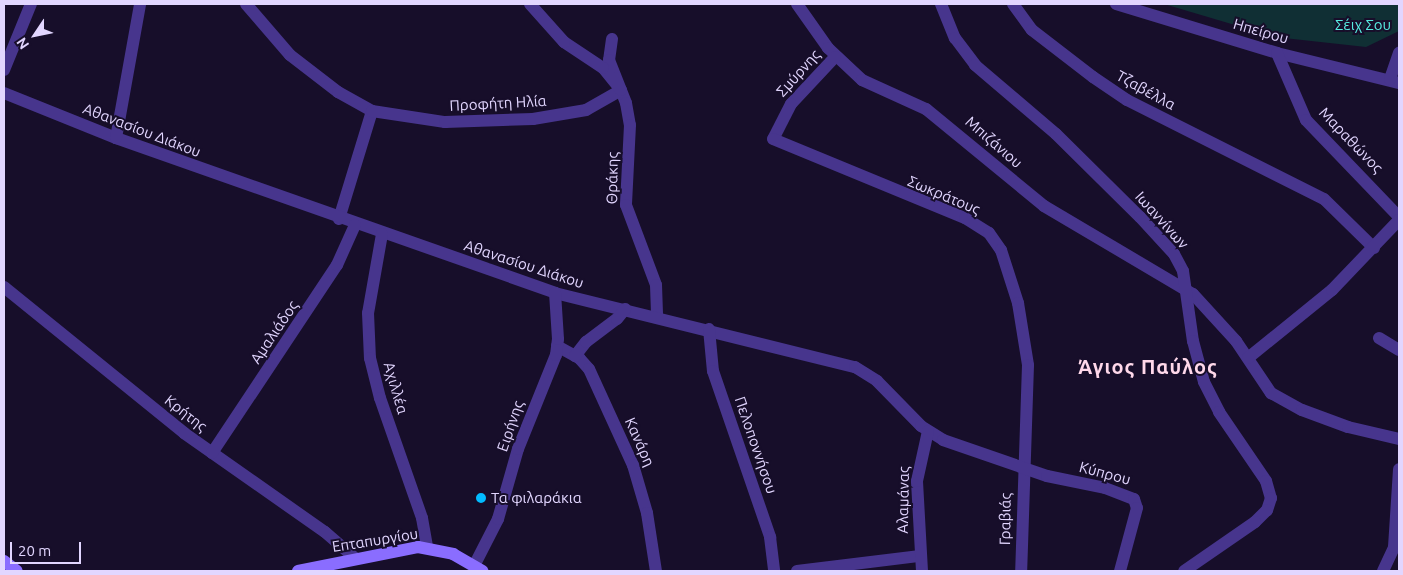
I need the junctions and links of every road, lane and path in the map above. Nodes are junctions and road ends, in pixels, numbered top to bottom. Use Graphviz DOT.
graph roads {
  1 [pos="31,4"];
  2 [pos="140,4"];
  3 [pos="246,4"];
  4 [pos="530,4"];
  5 [pos="797,4"];
  6 [pos="941,4"];
  7 [pos="1013,4"];
  8 [pos="1116,4"];
  9 [pos="612,39"];
  10 [pos="1277,53"];
  11 [pos="1399,53"];
  12 [pos="835,56"];
  13 [pos="4,70"];
  14 [pos="1394,81"];
  15 [pos="621,90"];
  16 [pos="4,93"];
  17 [pos="372,111"];
  18 [pos="116,138"];
  19 [pos="773,139"];
  20 [pos="1399,218"];
  21 [pos="339,219"];
  22 [pos="355,225"];
  23 [pos="382,234"];
  24 [pos="1374,248"];
  25 [pos="4,288"];
  26 [pos="1187,289"];
  27 [pos="555,293"];
  28 [pos="625,309"];
  29 [pos="657,316"];
  30 [pos="709,329"];
  31 [pos="1379,338"];
  32 [pos="558,346"];
  33 [pos="1399,350"];
  34 [pos="575,356"];
  35 [pos="1248,358"];
  36 [pos="928,431"];
  37 [pos="1399,439"];
  38 [pos="212,453"];
  39 [pos="1022,468"];
  40 [pos="1399,469"];
  41 [pos="427,547"];
  42 [pos="920,556"];
  43 [pos="355,558"];
  44 [pos="4,561"];
  45 [pos="478,568"];
  46 [pos="17,571"];
  47 [pos="298,571"];
  48 [pos="656,571"];
  49 [pos="774,571"];
  50 [pos="797,571"];
  51 [pos="922,571"];
  52 [pos="1021,571"];
  53 [pos="1120,571"];
  54 [pos="1184,571"];
  55 [pos="1383,571"];
  1 -- 13 [label="street"];
  2 -- 18 [label="street"];
  3 -- 17 [label="street"];
  4 -- 15 [label="street"];
  5 -- 12 [label="street, Μπιζάνιου"];
  6 -- 26 [label="street, Ιωαννίνων"];
  7 -- 24 [label="street, Τζαβέλλα"];
  8 -- 10 [label="street, Ηπείρου"];
  9 -- 15 [label="street, Θράκης"];
  10 -- 14 [label="street, Ηπείρου"];
  10 -- 20 [label="street, Μαραθώνος"];
  11 -- 14 [label="street"];
  12 -- 19 [label="street, Σμύρνης"];
  12 -- 26 [label="street, Μπιζάνιου"];
  15 -- 17 [label="street, Προφήτη Ηλία"];
  15 -- 29 [label="street, Θράκης"];
  16 -- 18 [label="street, Αθανασίου Διάκου"];
  17 -- 21 [label="street"];
  18 -- 21 [label="street, Αθανασίου Διάκου"];
  19 -- 39 [label="street, Σωκράτους"];
  20 -- 24 [label="street"];
  21 -- 22 [label="street, Αθανασίου Διάκου"];
  22 -- 23 [label="street, Αθανασίου Διάκου"];
  22 -- 38 [label="street, Αμαλιάδος"];
  23 -- 27 [label="street, Αθανασίου Διάκου"];
  23 -- 41 [label="street, Αχιλλέα"];
  24 -- 35 [label="street"];
  25 -- 38 [label="street, Κρήτης"];
  26 -- 35 [label="street"];
  26 -- 54 [label="street"];
  27 -- 28 [label="street, Αθανασίου Διάκου"];
  27 -- 32 [label="street, Ειρήνης"];
  28 -- 29 [label="street, Αθανασίου Διάκου"];
  28 -- 34 [label="street"];
  29 -- 30 [label="street, Αθανασίου Διάκου"];
  30 -- 36 [label="street, Αθανασίου Διάκου"];
  30 -- 49 [label="street, Πελοποννήσου"];
  31 -- 33 [label="street"];
  32 -- 34 [label="street, Κανάρη"];
  32 -- 45 [label="street, Ειρήνης"];
  34 -- 48 [label="street, Κανάρη"];
  35 -- 37 [label="street"];
  36 -- 39 [label="street, Αθανασίου Διάκου"];
  36 -- 42 [label="street, Αλαμάνας"];
  38 -- 43 [label="street, Κρήτης"];
  39 -- 52 [label="street, Γραβιάς"];
  39 -- 53 [label="street, Κύπρου"];
  40 -- 55 [label="street"];
  41 -- 43 [label="main road, Επταπυργίου"];
  41 -- 45 [label="main road, Επταπυργίου"];
  42 -- 50 [label="street"];
  42 -- 51 [label="street, Αλαμάνας"];
  43 -- 47 [label="main road, Επταπυργίου"];
  44 -- 46 [label="main road"];
}
